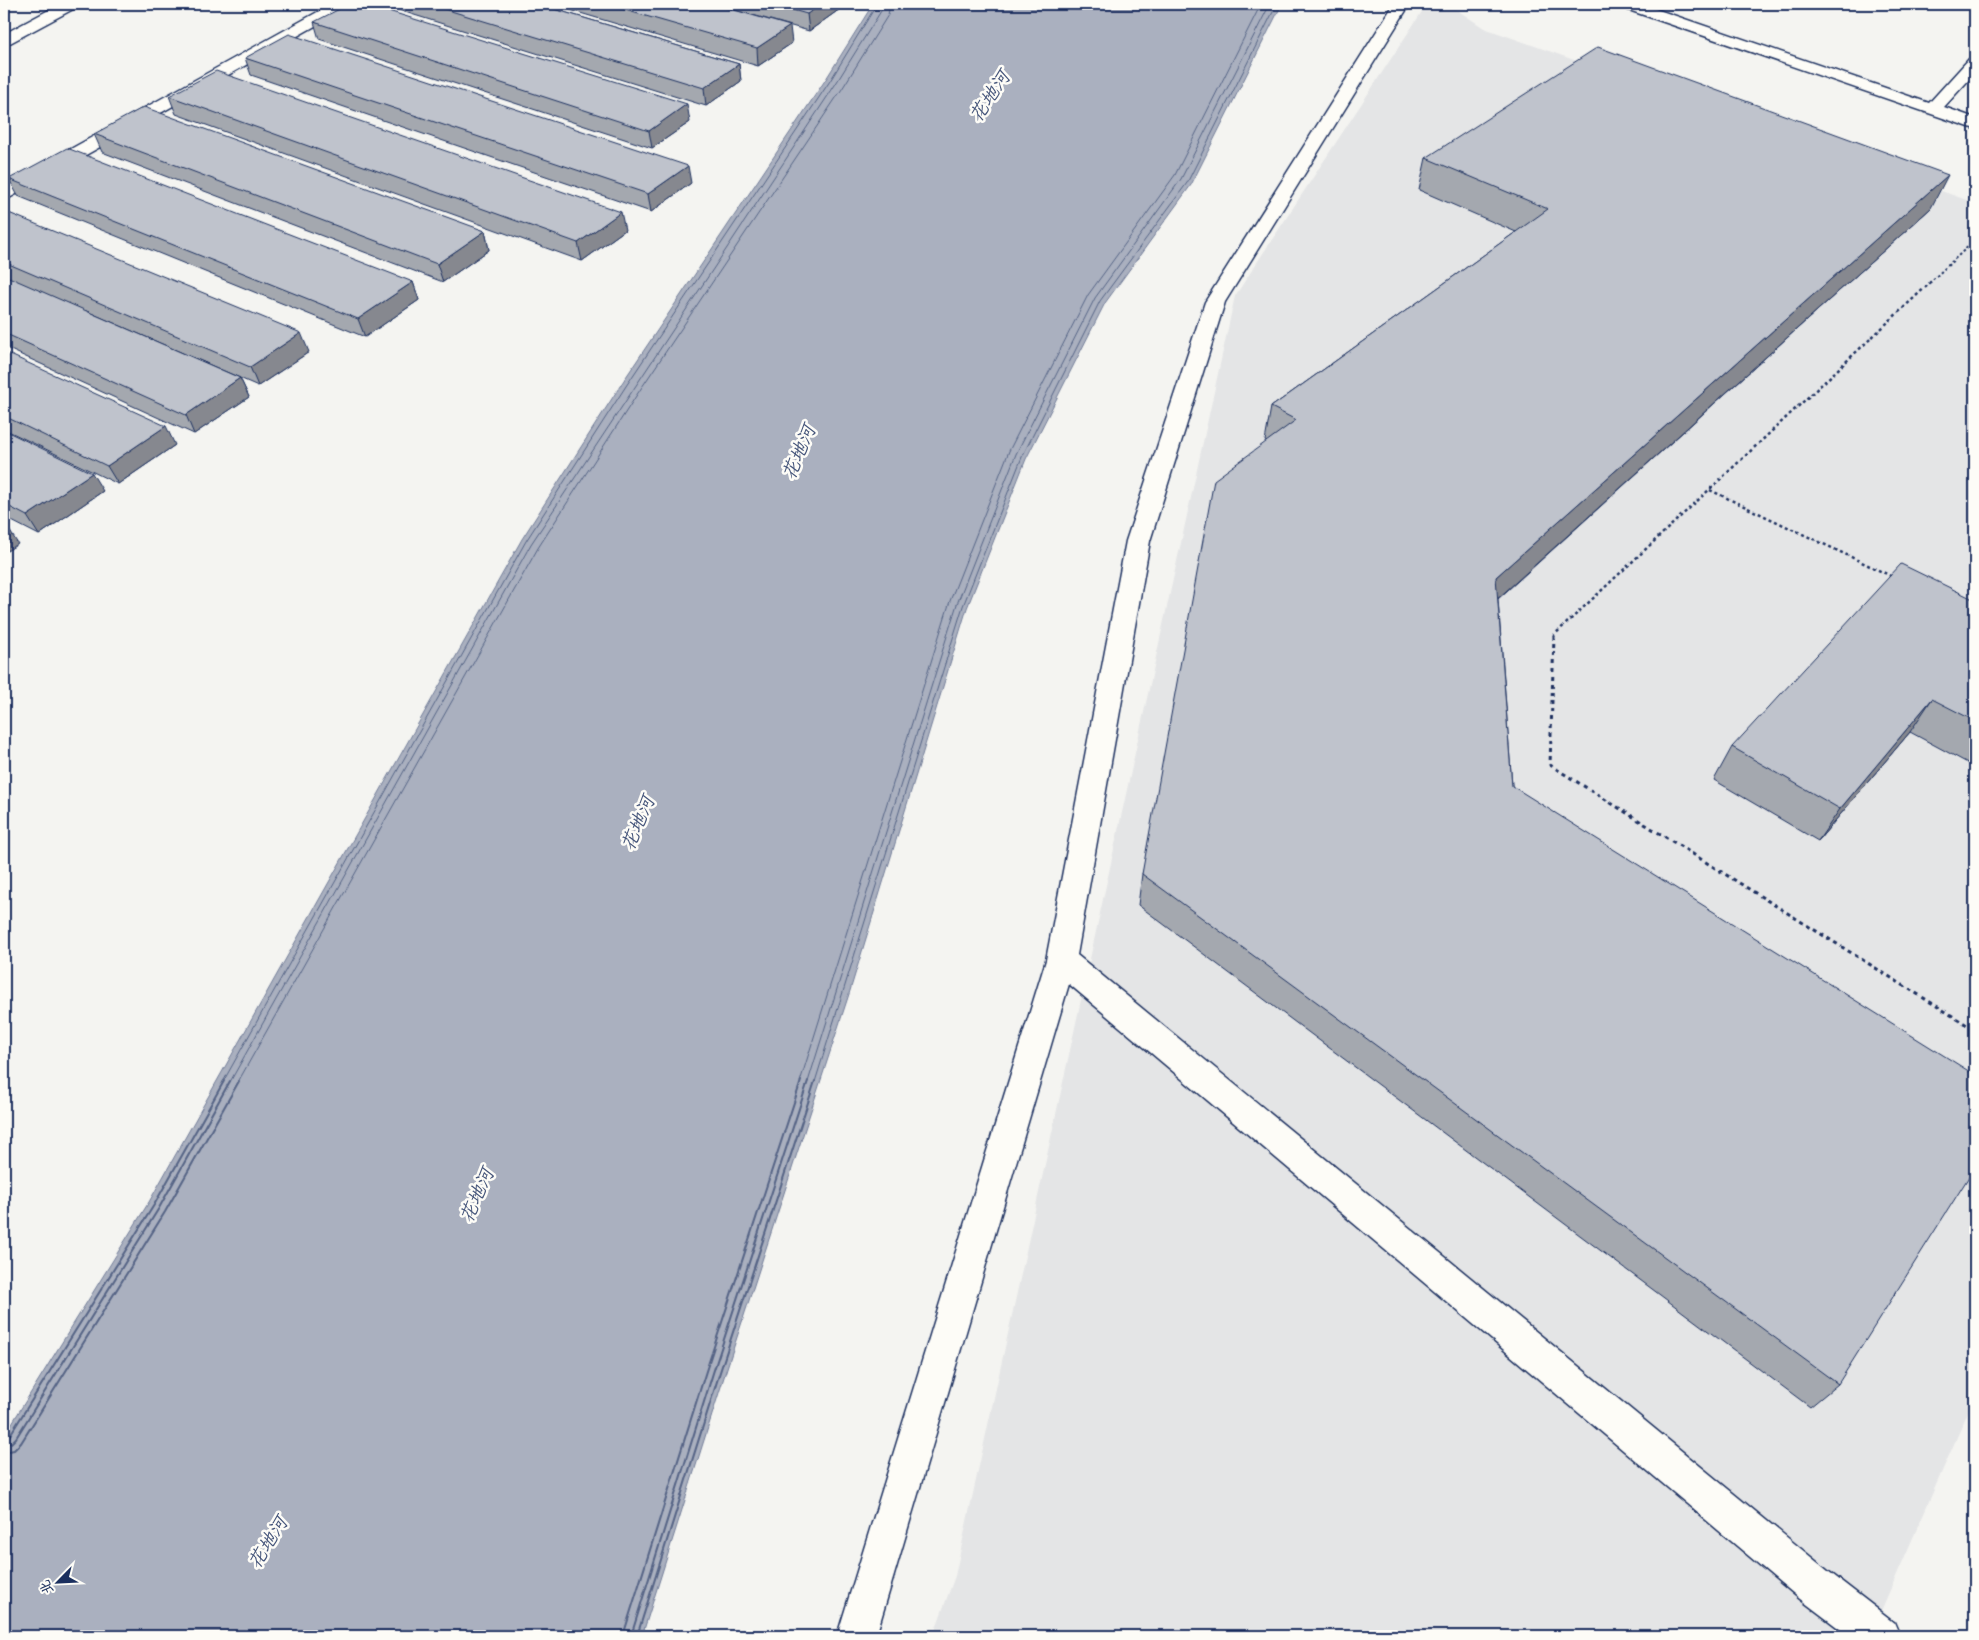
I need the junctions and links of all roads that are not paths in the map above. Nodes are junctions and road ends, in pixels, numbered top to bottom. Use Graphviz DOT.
graph roads {
  1 [pos="72,4"];
  2 [pos="343,4"];
  3 [pos="1402,4"];
  4 [pos="1626,4"];
  5 [pos="4,40"];
  6 [pos="1975,63"];
  7 [pos="1933,109"];
  8 [pos="1975,124"];
  9 [pos="4,192"];
  10 [pos="1060,960"];
  11 [pos="856,1636"];
  12 [pos="1880,1636"];
  1 -- 5 [label="street"];
  2 -- 9 [label="street"];
  3 -- 10 [label="street"];
  4 -- 7 [label="street"];
  6 -- 7 [label="street"];
  7 -- 8 [label="street"];
  10 -- 11 [label="street"];
  10 -- 12 [label="street"];
}
